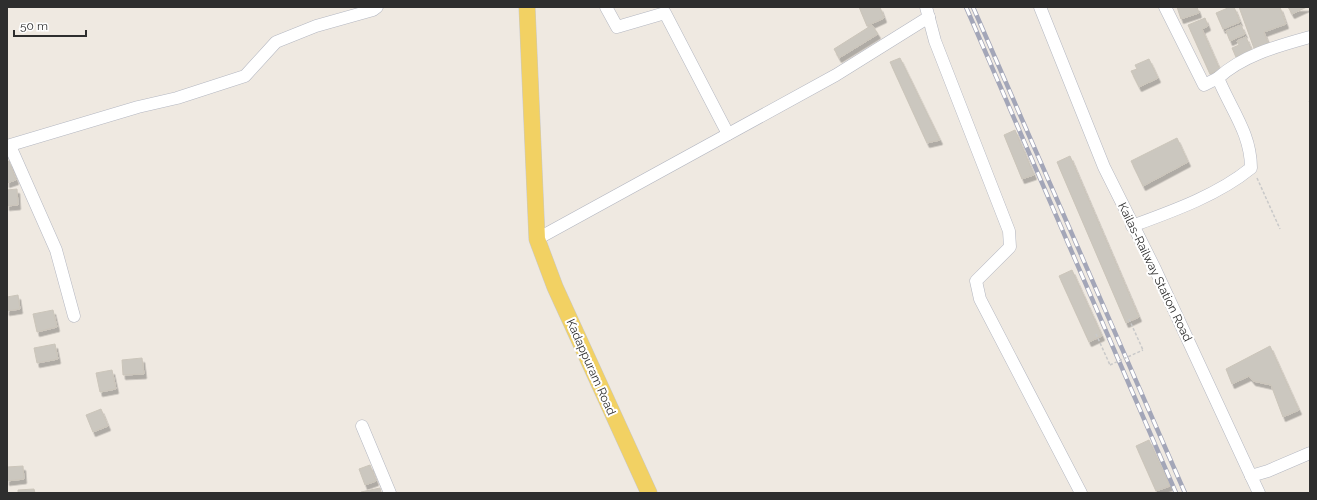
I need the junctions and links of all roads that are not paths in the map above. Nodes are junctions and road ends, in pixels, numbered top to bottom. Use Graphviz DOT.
graph roads {
  1 [pos="377,7"];
  2 [pos="527,7"];
  3 [pos="606,7"];
  4 [pos="1040,7"];
  5 [pos="1165,7"];
  6 [pos="927,12"];
  7 [pos="1310,37"];
  8 [pos="1218,78"];
  9 [pos="728,134"];
  10 [pos="8,146"];
  11 [pos="1132,226"];
  12 [pos="537,239"];
  13 [pos="74,316"];
  14 [pos="362,426"];
  15 [pos="1310,453"];
  16 [pos="1252,476"];
  17 [pos="390,493"];
  18 [pos="649,493"];
  19 [pos="1081,493"];
  20 [pos="1259,493"];
  1 -- 10 [label="street"];
  2 -- 12 [label="main road, Kadappuram Road"];
  3 -- 9 [label="street"];
  4 -- 11 [label="street, Kailas-Railway Station Road"];
  5 -- 8 [label="street"];
  6 -- 9 [label="street"];
  6 -- 19 [label="street"];
  7 -- 8 [label="street"];
  8 -- 11 [label="street"];
  9 -- 12 [label="street"];
  10 -- 13 [label="street"];
  11 -- 16 [label="street, Kailas-Railway Station Road"];
  12 -- 18 [label="main road, Kadappuram Road"];
  14 -- 17 [label="street"];
  15 -- 16 [label="street"];
  16 -- 20 [label="street, Kailas-Railway Station Road"];
}
